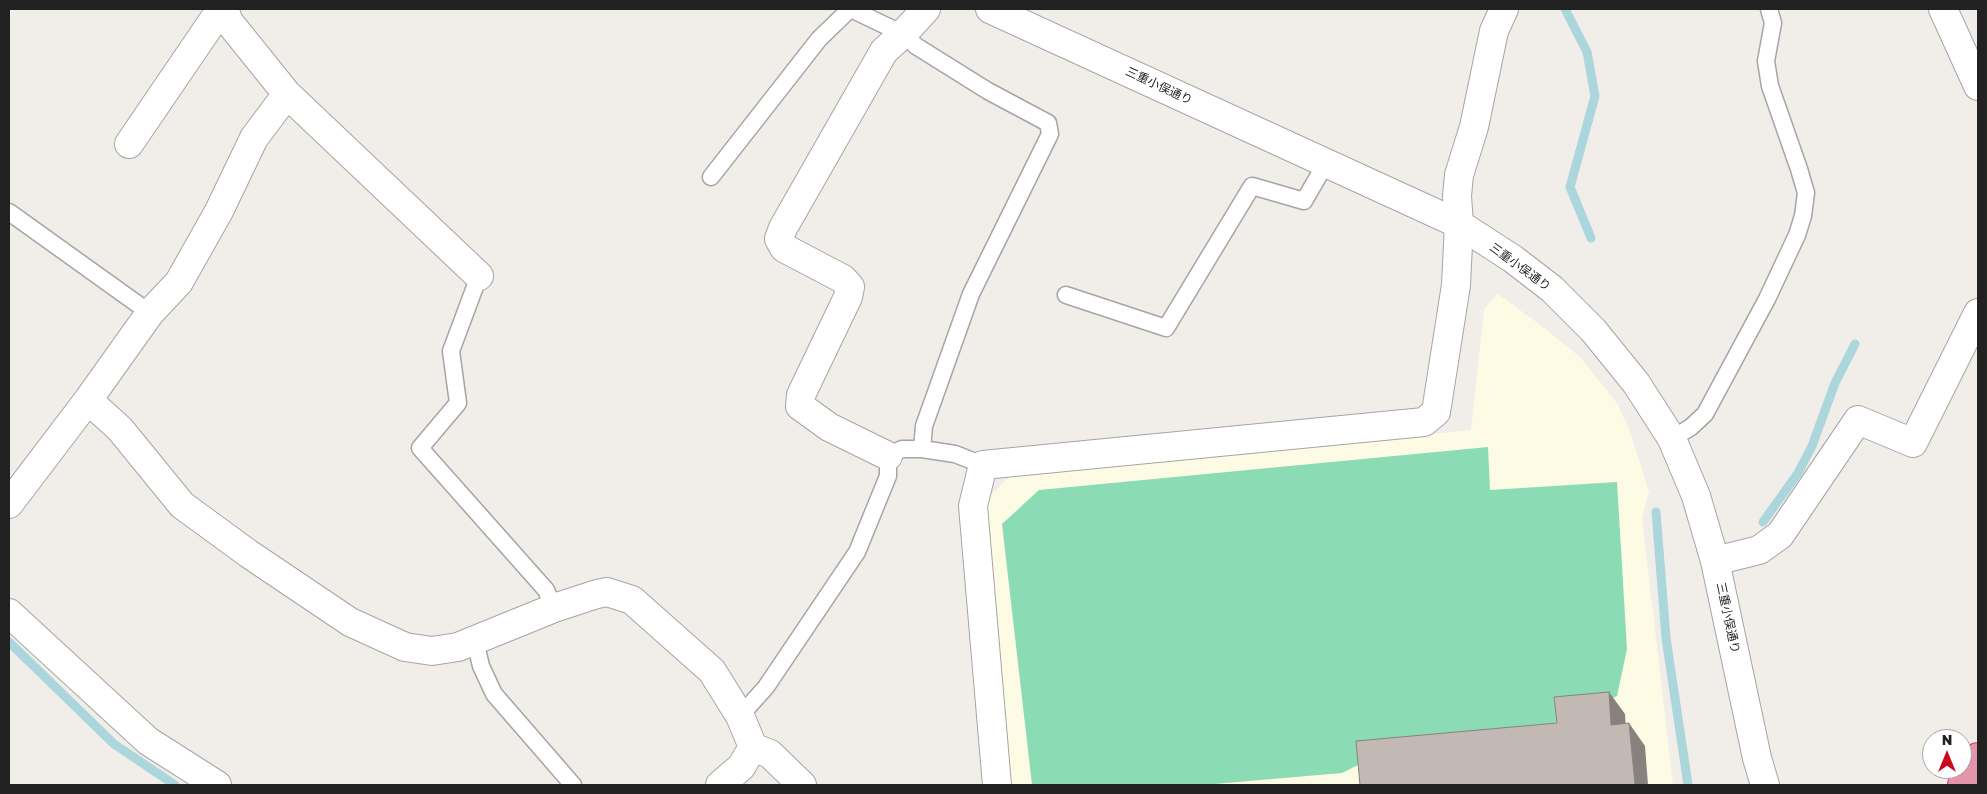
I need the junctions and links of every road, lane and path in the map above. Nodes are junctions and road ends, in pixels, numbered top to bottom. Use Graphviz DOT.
graph roads {
  1 [pos="223,9"];
  2 [pos="850,9"];
  3 [pos="926,9"];
  4 [pos="990,9"];
  5 [pos="1504,9"];
  6 [pos="1769,9"];
  7 [pos="1943,9"];
  8 [pos="903,34"];
  9 [pos="1978,86"];
  10 [pos="287,94"];
  11 [pos="129,144"];
  12 [pos="1326,163"];
  13 [pos="711,177"];
  14 [pos="9,212"];
  15 [pos="1459,224"];
  16 [pos="479,276"];
  17 [pos="1066,295"];
  18 [pos="150,313"];
  19 [pos="1978,313"];
  20 [pos="88,400"];
  21 [pos="1672,439"];
  22 [pos="922,449"];
  23 [pos="888,456"];
  24 [pos="983,465"];
  25 [pos="9,504"];
  26 [pos="1716,561"];
  27 [pos="554,608"];
  28 [pos="9,613"];
  29 [pos="475,641"];
  30 [pos="740,716"];
  31 [pos="753,747"];
  32 [pos="1978,757"];
  33 [pos="217,785"];
  34 [pos="573,785"];
  35 [pos="720,785"];
  36 [pos="802,785"];
  37 [pos="997,785"];
  38 [pos="1765,785"];
  39 [pos="1962,785"];
  1 -- 10 [label="street"];
  1 -- 11 [label="street"];
  2 -- 8 [label="lane"];
  2 -- 13 [label="lane"];
  3 -- 8 [label="street"];
  4 -- 12 [label="street, 三重小俣通り"];
  5 -- 15 [label="street"];
  6 -- 21 [label="lane"];
  7 -- 9 [label="street"];
  8 -- 22 [label="lane"];
  8 -- 23 [label="street"];
  10 -- 16 [label="street"];
  10 -- 18 [label="street"];
  12 -- 15 [label="street, 三重小俣通り"];
  12 -- 17 [label="lane"];
  14 -- 18 [label="lane"];
  15 -- 21 [label="street, 三重小俣通り"];
  15 -- 24 [label="street"];
  16 -- 27 [label="lane"];
  18 -- 20 [label="street"];
  19 -- 26 [label="street"];
  20 -- 25 [label="street"];
  20 -- 29 [label="street"];
  21 -- 26 [label="street, 三重小俣通り"];
  22 -- 23 [label="lane"];
  22 -- 24 [label="lane"];
  23 -- 30 [label="lane"];
  24 -- 37 [label="street"];
  26 -- 38 [label="street, 三重小俣通り"];
  27 -- 29 [label="street"];
  27 -- 30 [label="street"];
  28 -- 33 [label="street"];
  29 -- 34 [label="lane"];
  30 -- 31 [label="street"];
  31 -- 35 [label="street"];
  31 -- 36 [label="street"];
  32 -- 39 [label="highway"];
}
